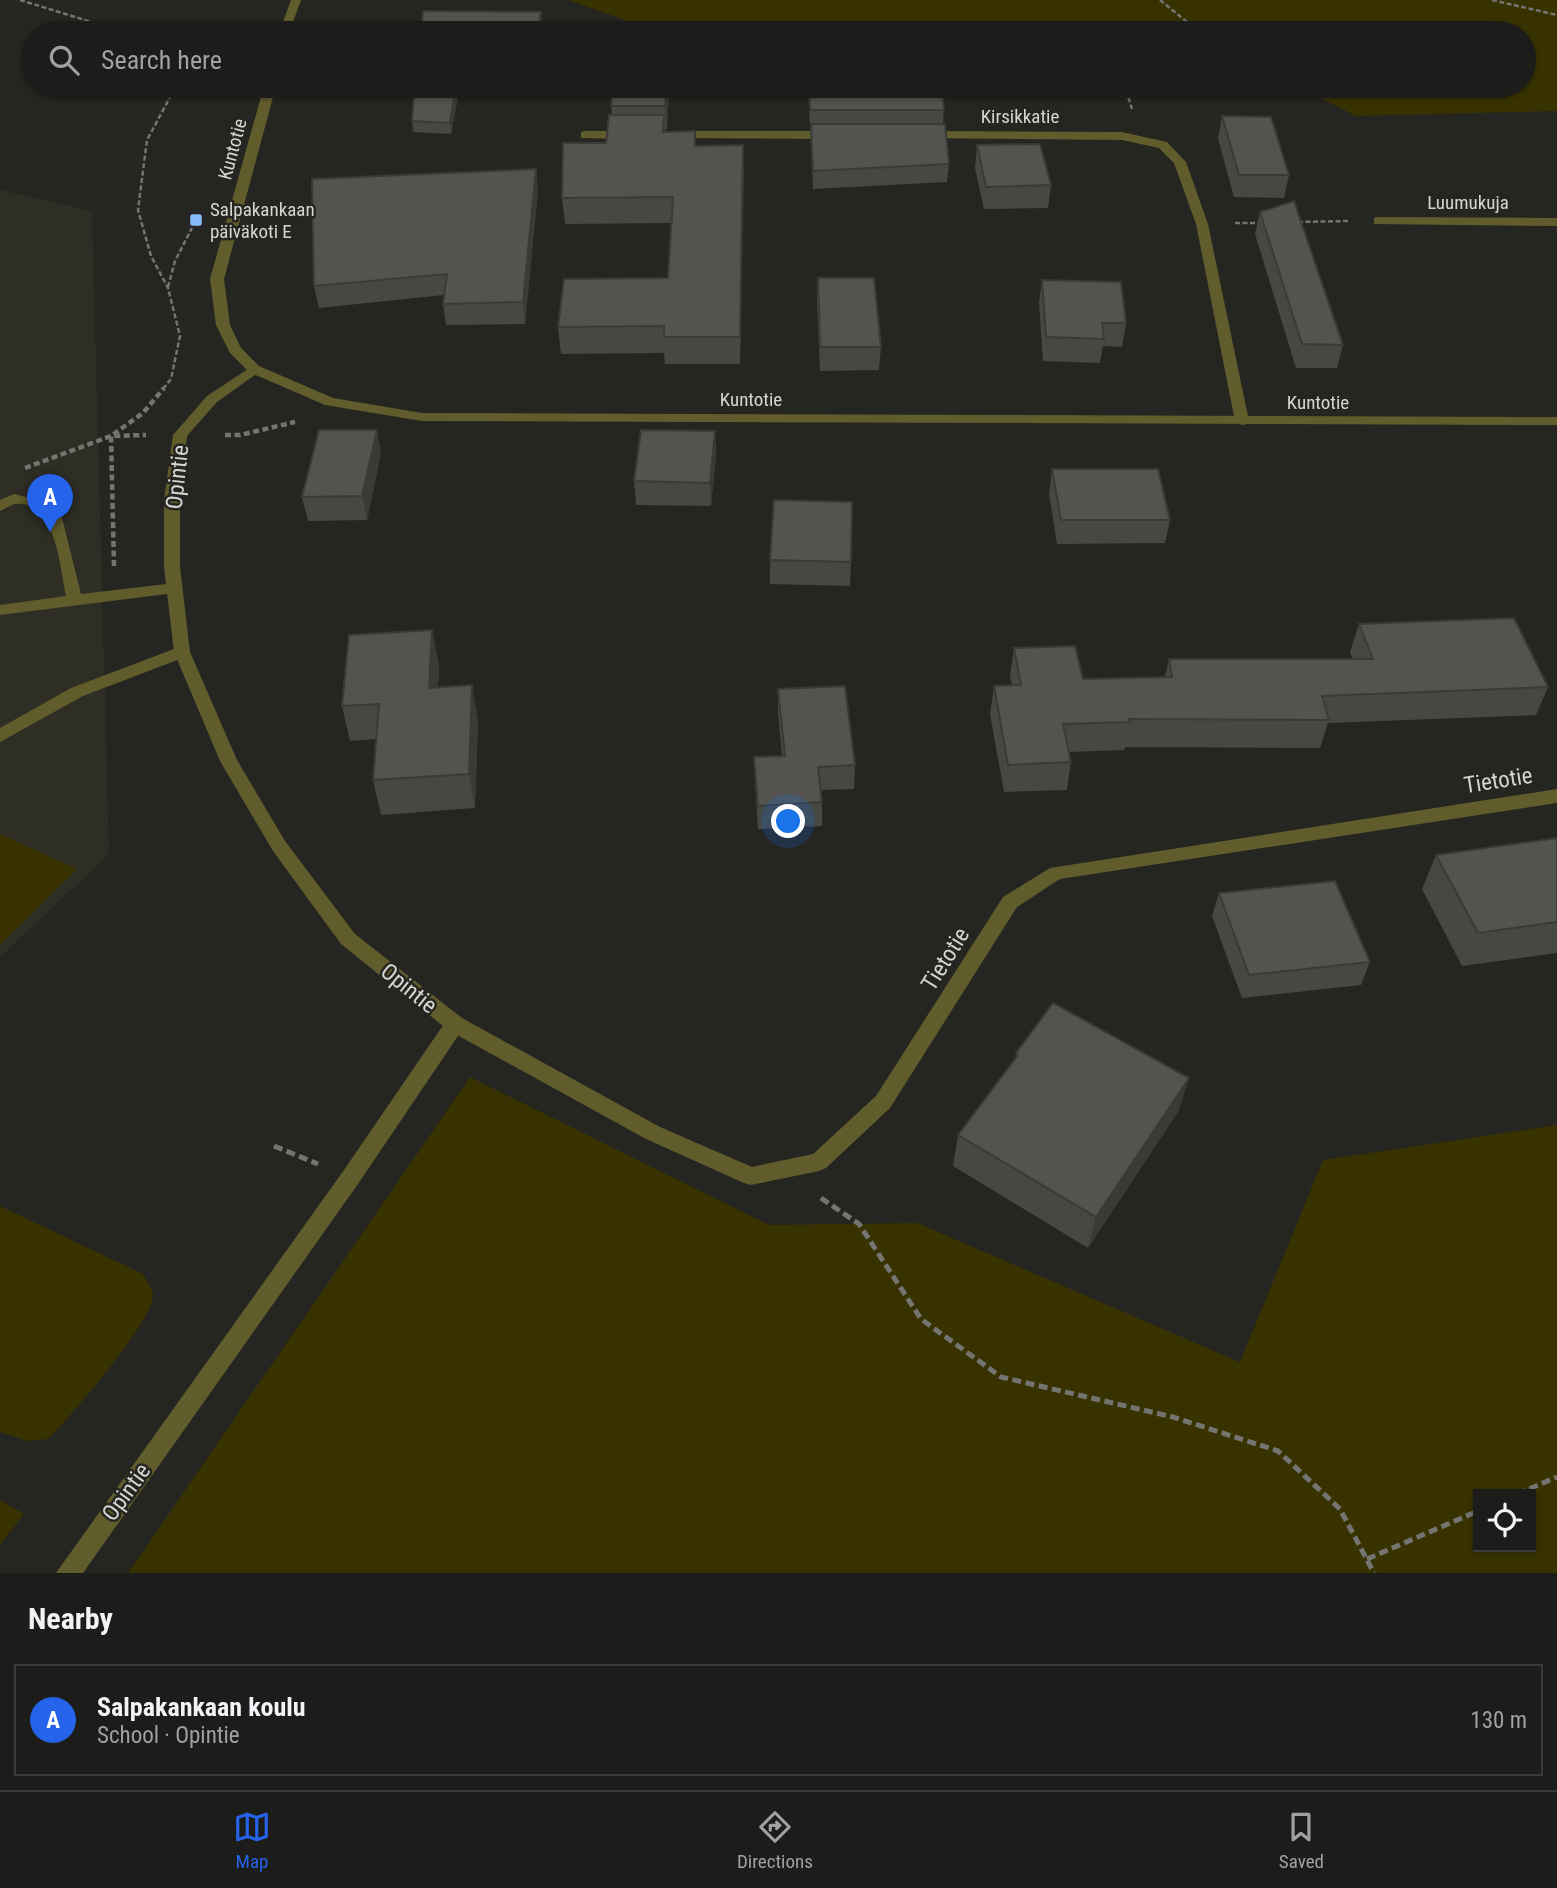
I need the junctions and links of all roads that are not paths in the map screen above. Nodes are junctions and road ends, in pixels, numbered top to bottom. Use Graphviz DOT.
graph roads {
  1 [pos="296,0"];
  2 [pos="288,21"];
  3 [pos="267,98"];
  4 [pos="585,135"];
  5 [pos="640,135"];
  6 [pos="654,135"];
  7 [pos="847,135"];
  8 [pos="902,135"];
  9 [pos="1378,220"];
  10 [pos="1557,222"];
  11 [pos="254,369"];
  12 [pos="1242,421"];
  13 [pos="1557,421"];
  14 [pos="0,506"];
  15 [pos="175,588"];
  16 [pos="74,599"];
  17 [pos="0,610"];
  18 [pos="182,652"];
  19 [pos="0,736"];
  20 [pos="1557,796"];
  21 [pos="455,1024"];
  22 [pos="68,1573"];
  1 -- 2 [label="street"];
  3 -- 11 [label="street, Kuntotie"];
  4 -- 5 [label="street"];
  6 -- 7 [label="street"];
  8 -- 12 [label="street, Kirsikkatie"];
  9 -- 10 [label="street, Luumukuja"];
  11 -- 12 [label="street, Kuntotie"];
  11 -- 15 [label="street, Opintie"];
  12 -- 13 [label="street, Kuntotie"];
  14 -- 16 [label="street"];
  15 -- 16 [label="street"];
  15 -- 18 [label="street, Opintie"];
  16 -- 17 [label="street"];
  18 -- 19 [label="street"];
  18 -- 21 [label="street, Opintie"];
  20 -- 21 [label="street, Tietotie"];
  21 -- 22 [label="street, Opintie"];
}
